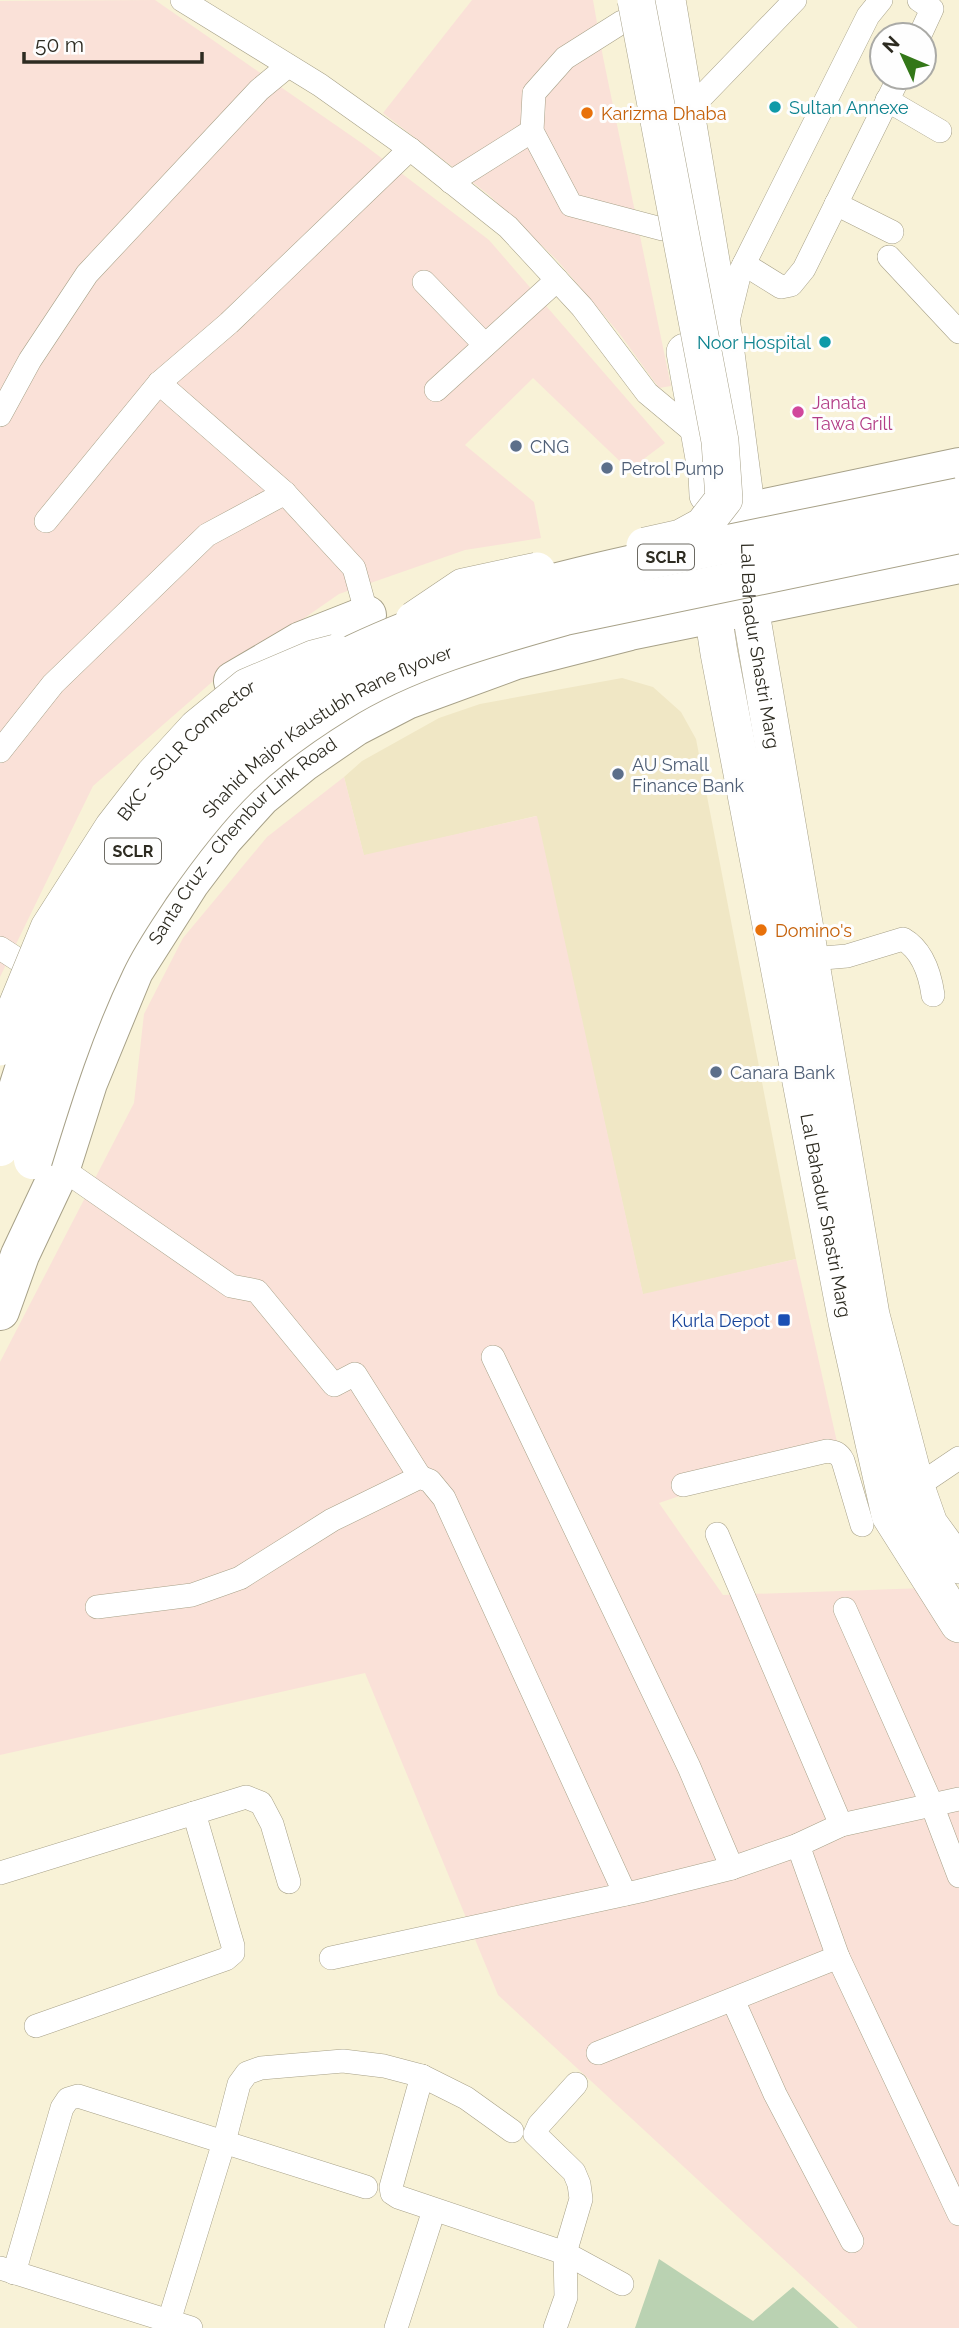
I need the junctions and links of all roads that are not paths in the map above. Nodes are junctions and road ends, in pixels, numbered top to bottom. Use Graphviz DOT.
graph roads {
  1 [pos="182,0"];
  2 [pos="667,0"];
  3 [pos="795,0"];
  4 [pos="881,0"];
  5 [pos="919,0"];
  6 [pos="625,7"];
  7 [pos="926,21"];
  8 [pos="288,66"];
  9 [pos="892,91"];
  10 [pos="887,100"];
  11 [pos="686,113"];
  12 [pos="532,131"];
  13 [pos="940,131"];
  14 [pos="410,149"];
  15 [pos="451,182"];
  16 [pos="836,204"];
  17 [pos="662,229"];
  18 [pos="892,233"];
  19 [pos="888,257"];
  20 [pos="744,264"];
  21 [pos="557,280"];
  22 [pos="424,282"];
  23 [pos="959,332"];
  24 [pos="724,338"];
  25 [pos="485,345"];
  26 [pos="159,383"];
  27 [pos="436,390"];
  28 [pos="0,415"];
  29 [pos="701,438"];
  30 [pos="959,467"];
  31 [pos="285,493"];
  32 [pos="959,497"];
  33 [pos="747,513"];
  34 [pos="709,520"];
  35 [pos="46,521"];
  36 [pos="959,534"];
  37 [pos="959,564"];
  38 [pos="750,607"];
  39 [pos="713,614"];
  40 [pos="373,629"];
  41 [pos="759,656"];
  42 [pos="721,665"];
  43 [pos="251,669"];
  44 [pos="0,751"];
  45 [pos="311,758"];
  46 [pos="10,954"];
  47 [pos="811,959"];
  48 [pos="933,995"];
  49 [pos="802,1005"];
  50 [pos="0,1010"];
  51 [pos="0,1047"];
  52 [pos="32,1159"];
  53 [pos="0,1288"];
  54 [pos="0,1311"];
  55 [pos="493,1357"];
  56 [pos="959,1458"];
  57 [pos="420,1478"];
  58 [pos="682,1485"];
  59 [pos="883,1485"];
  60 [pos="862,1525"];
  61 [pos="717,1534"];
  62 [pos="959,1565"];
  63 [pos="97,1607"];
  64 [pos="845,1609"];
  65 [pos="959,1624"];
  66 [pos="959,1799"];
  67 [pos="932,1805"];
  68 [pos="194,1813"];
  69 [pos="841,1825"];
  70 [pos="798,1845"];
  71 [pos="732,1868"];
  72 [pos="0,1873"];
  73 [pos="959,1876"];
  74 [pos="289,1882"];
  75 [pos="625,1894"];
  76 [pos="838,1956"];
  77 [pos="331,1958"];
  78 [pos="733,2000"];
  79 [pos="36,2026"];
  80 [pos="598,2053"];
  81 [pos="422,2076"];
  82 [pos="576,2084"];
  83 [pos="512,2131"];
  84 [pos="225,2142"];
  85 [pos="366,2187"];
  86 [pos="434,2210"];
  87 [pos="959,2214"];
  88 [pos="852,2241"];
  89 [pos="565,2253"];
  90 [pos="7,2270"];
  91 [pos="622,2284"];
  92 [pos="169,2321"];
  93 [pos="191,2328"];
  94 [pos="396,2328"];
  95 [pos="555,2328"];
  1 -- 8 [label="street"];
  2 -- 11 [label="main road, Lal Bahadur Shastri Marg"];
  3 -- 11 [label="street"];
  4 -- 20 [label="street"];
  5 -- 7 [label="street"];
  6 -- 12 [label="street"];
  6 -- 17 [label="main road, Lal Bahadur Shastri Marg"];
  6 -- 40 [label="main road, BKC - SCLR Connector, bridge"];
  8 -- 14 [label="street"];
  8 -- 28 [label="street"];
  9 -- 10 [label="street"];
  10 -- 13 [label="street"];
  10 -- 16 [label="street"];
  11 -- 24 [label="main road, Lal Bahadur Shastri Marg"];
  12 -- 15 [label="street"];
  12 -- 17 [label="street"];
  14 -- 15 [label="street"];
  14 -- 26 [label="street"];
  15 -- 21 [label="street"];
  16 -- 18 [label="street"];
  16 -- 20 [label="street"];
  17 -- 29 [label="main road, Lal Bahadur Shastri Marg"];
  19 -- 23 [label="street"];
  20 -- 24 [label="street"];
  21 -- 25 [label="street"];
  21 -- 29 [label="street"];
  22 -- 25 [label="street"];
  24 -- 33 [label="main road, Lal Bahadur Shastri Marg"];
  25 -- 27 [label="street"];
  26 -- 31 [label="street"];
  26 -- 35 [label="street"];
  29 -- 34 [label="main road, Lal Bahadur Shastri Marg"];
  30 -- 33 [label="highway"];
  31 -- 40 [label="street"];
  31 -- 44 [label="street"];
  32 -- 40 [label="highway, Shahid Major Kaustubh Rane flyover / SCLR, bridge"];
  33 -- 34 [label="highway"];
  33 -- 38 [label="main road, Lal Bahadur Shastri Marg"];
  34 -- 39 [label="main road, Lal Bahadur Shastri Marg"];
  36 -- 52 [label="highway, Shahid Major Kaustubh Rane flyover / SCLR, bridge"];
  37 -- 38 [label="highway, Santa Cruz – Chembur Link Road"];
  38 -- 39 [label="highway, Santa Cruz – Chembur Link Road"];
  38 -- 41 [label="main road, Lal Bahadur Shastri Marg"];
  39 -- 42 [label="main road, Lal Bahadur Shastri Marg"];
  39 -- 45 [label="highway, Santa Cruz – Chembur Link Road"];
  40 -- 43 [label="highway"];
  40 -- 51 [label="main road, BKC - SCLR Connector, bridge"];
  40 -- 52 [label="highway, SCLR, bridge"];
  41 -- 42 [label="main road"];
  41 -- 47 [label="main road, Lal Bahadur Shastri Marg"];
  42 -- 49 [label="main road, Lal Bahadur Shastri Marg"];
  43 -- 45 [label="highway"];
  43 -- 46 [label="highway"];
  45 -- 52 [label="highway, Santa Cruz – Chembur Link Road"];
  46 -- 50 [label="highway"];
  47 -- 48 [label="street"];
  47 -- 49 [label="main road, Lal Bahadur Shastri Marg"];
  49 -- 59 [label="main road, Lal Bahadur Shastri Marg"];
  52 -- 53 [label="highway, Shahid Major Kaustubh Rane flyover / SCLR"];
  52 -- 54 [label="highway, Santa Cruz – Chembur Link Road"];
  52 -- 57 [label="street"];
  55 -- 71 [label="street"];
  56 -- 59 [label="street"];
  57 -- 63 [label="street"];
  57 -- 75 [label="street"];
  58 -- 59 [label="street"];
  59 -- 60 [label="street"];
  59 -- 62 [label="main road, Lal Bahadur Shastri Marg"];
  59 -- 65 [label="main road, Lal Bahadur Shastri Marg"];
  61 -- 69 [label="street"];
  64 -- 67 [label="street"];
  66 -- 67 [label="street"];
  67 -- 69 [label="street"];
  67 -- 73 [label="street"];
  68 -- 72 [label="street"];
  68 -- 74 [label="street"];
  68 -- 79 [label="street"];
  69 -- 70 [label="street"];
  70 -- 71 [label="street"];
  70 -- 76 [label="street"];
  71 -- 75 [label="street"];
  75 -- 77 [label="street"];
  76 -- 78 [label="street"];
  76 -- 87 [label="street"];
  78 -- 80 [label="street"];
  78 -- 88 [label="street"];
  81 -- 83 [label="street"];
  81 -- 84 [label="street"];
  81 -- 86 [label="street"];
  82 -- 89 [label="street"];
  84 -- 85 [label="street"];
  84 -- 90 [label="street"];
  84 -- 92 [label="street"];
  86 -- 89 [label="street"];
  86 -- 94 [label="street"];
  89 -- 91 [label="street"];
  89 -- 95 [label="street"];
  90 -- 92 [label="street"];
  92 -- 93 [label="street"];
}
